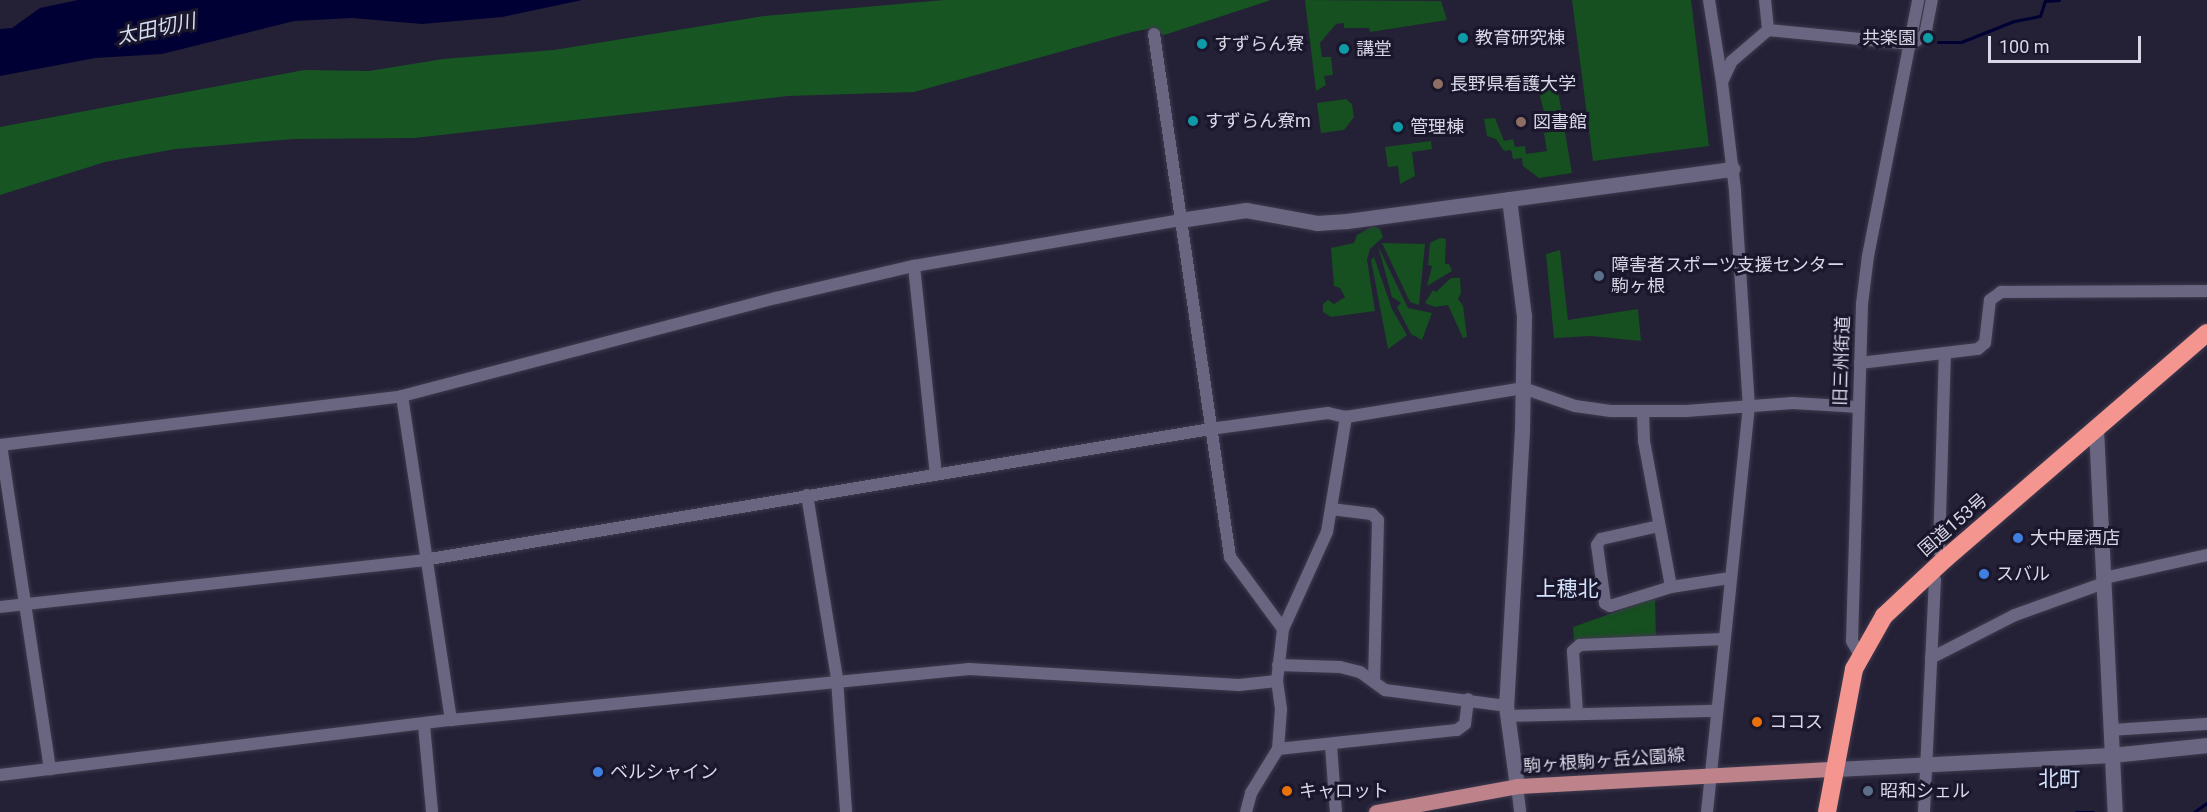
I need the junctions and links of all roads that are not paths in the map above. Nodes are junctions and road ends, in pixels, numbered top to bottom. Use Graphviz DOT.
graph roads {
  1 [pos="1709,0"];
  2 [pos="1765,0"];
  3 [pos="1918,0"];
  4 [pos="1932,0"];
  5 [pos="1768,30"];
  6 [pos="1154,34"];
  7 [pos="1911,44"];
  8 [pos="1722,82"];
  9 [pos="1733,169"];
  10 [pos="1509,199"];
  11 [pos="1180,220"];
  12 [pos="914,266"];
  13 [pos="2207,291"];
  14 [pos="2207,333"];
  15 [pos="1945,353"];
  16 [pos="1860,363"];
  17 [pos="1523,388"];
  18 [pos="402,396"];
  19 [pos="1858,407"];
  20 [pos="1749,408"];
  21 [pos="1643,412"];
  22 [pos="1346,417"];
  23 [pos="1210,429"];
  24 [pos="2096,429"];
  25 [pos="1,445"];
  26 [pos="936,474"];
  27 [pos="807,495"];
  28 [pos="1331,508"];
  29 [pos="1659,526"];
  30 [pos="2207,555"];
  31 [pos="1945,559"];
  32 [pos="424,560"];
  33 [pos="1929,573"];
  34 [pos="1730,578"];
  35 [pos="2104,581"];
  36 [pos="1671,587"];
  37 [pos="26,606"];
  38 [pos="0,607"];
  39 [pos="1283,629"];
  40 [pos="1724,639"];
  41 [pos="1860,654"];
  42 [pos="1932,658"];
  43 [pos="1278,665"];
  44 [pos="837,679"];
  45 [pos="1277,681"];
  46 [pos="1374,682"];
  47 [pos="1468,699"];
  48 [pos="1506,711"];
  49 [pos="1717,711"];
  50 [pos="1577,712"];
  51 [pos="452,720"];
  52 [pos="2207,724"];
  53 [pos="424,725"];
  54 [pos="2111,730"];
  55 [pos="1331,746"];
  56 [pos="2207,746"];
  57 [pos="1278,749"];
  58 [pos="2112,755"];
  59 [pos="1928,764"];
  60 [pos="50,769"];
  61 [pos="1836,769"];
  62 [pos="1711,774"];
  63 [pos="0,775"];
  64 [pos="1516,786"];
  65 [pos="432,812"];
  66 [pos="846,812"];
  67 [pos="1246,812"];
  68 [pos="1336,812"];
  69 [pos="1376,812"];
  70 [pos="1520,812"];
  71 [pos="1707,812"];
  72 [pos="1827,812"];
  73 [pos="1924,812"];
  74 [pos="2115,812"];
  1 -- 8 [label="street"];
  2 -- 5 [label="street"];
  3 -- 7 [label="street, 旧三州街道"];
  4 -- 7 [label="street"];
  5 -- 7 [label="street"];
  5 -- 8 [label="street"];
  6 -- 11 [label="street"];
  7 -- 16 [label="street, 旧三州街道"];
  8 -- 9 [label="street"];
  9 -- 10 [label="street"];
  9 -- 20 [label="street"];
  10 -- 11 [label="street"];
  10 -- 17 [label="street"];
  11 -- 12 [label="street"];
  11 -- 23 [label="street"];
  12 -- 18 [label="street"];
  12 -- 26 [label="street"];
  13 -- 15 [label="street"];
  14 -- 24 [label="highway, 国道153号"];
  15 -- 16 [label="street"];
  15 -- 31 [label="street"];
  16 -- 19 [label="street, 旧三州街道"];
  17 -- 21 [label="street"];
  17 -- 22 [label="street"];
  17 -- 48 [label="street"];
  18 -- 25 [label="street"];
  18 -- 32 [label="street"];
  19 -- 20 [label="street"];
  19 -- 41 [label="street, 旧三州街道"];
  20 -- 21 [label="street"];
  20 -- 34 [label="street"];
  21 -- 29 [label="street"];
  22 -- 23 [label="street"];
  22 -- 28 [label="street"];
  23 -- 26 [label="street"];
  23 -- 39 [label="street"];
  24 -- 31 [label="highway, 国道153号"];
  24 -- 35 [label="street"];
  25 -- 37 [label="street"];
  26 -- 27 [label="street"];
  27 -- 32 [label="street"];
  27 -- 44 [label="street"];
  28 -- 39 [label="street"];
  28 -- 46 [label="street"];
  29 -- 36 [label="street"];
  29 -- 36 [label="street"];
  30 -- 35 [label="street"];
  31 -- 33 [label="highway, 国道153号"];
  32 -- 37 [label="street"];
  32 -- 51 [label="street"];
  33 -- 41 [label="highway, 国道153号"];
  33 -- 42 [label="street"];
  34 -- 36 [label="street"];
  34 -- 40 [label="street"];
  35 -- 42 [label="street"];
  35 -- 54 [label="street"];
  37 -- 38 [label="street"];
  37 -- 60 [label="street"];
  39 -- 43 [label="street"];
  40 -- 49 [label="street"];
  40 -- 50 [label="street"];
  41 -- 61 [label="highway, 国道153号"];
  42 -- 59 [label="street"];
  43 -- 45 [label="street"];
  43 -- 46 [label="street"];
  44 -- 45 [label="street"];
  44 -- 51 [label="street"];
  44 -- 66 [label="street"];
  45 -- 57 [label="street"];
  46 -- 47 [label="street"];
  47 -- 48 [label="street"];
  47 -- 55 [label="street"];
  48 -- 50 [label="street"];
  48 -- 64 [label="street"];
  49 -- 50 [label="street"];
  49 -- 62 [label="street"];
  51 -- 53 [label="street"];
  52 -- 54 [label="street"];
  53 -- 60 [label="street"];
  53 -- 65 [label="street"];
  54 -- 58 [label="street"];
  55 -- 57 [label="street"];
  55 -- 68 [label="street"];
  56 -- 58 [label="street"];
  57 -- 67 [label="street"];
  58 -- 59 [label="street"];
  58 -- 74 [label="street"];
  59 -- 61 [label="street"];
  59 -- 73 [label="street"];
  60 -- 63 [label="street"];
  61 -- 62 [label="main road, 駒ヶ根駒ヶ岳公園線"];
  61 -- 72 [label="highway, 国道153号"];
  62 -- 64 [label="main road, 駒ヶ根駒ヶ岳公園線"];
  62 -- 71 [label="street"];
  64 -- 69 [label="main road, 駒ヶ根駒ヶ岳公園線"];
  64 -- 70 [label="street"];
}
